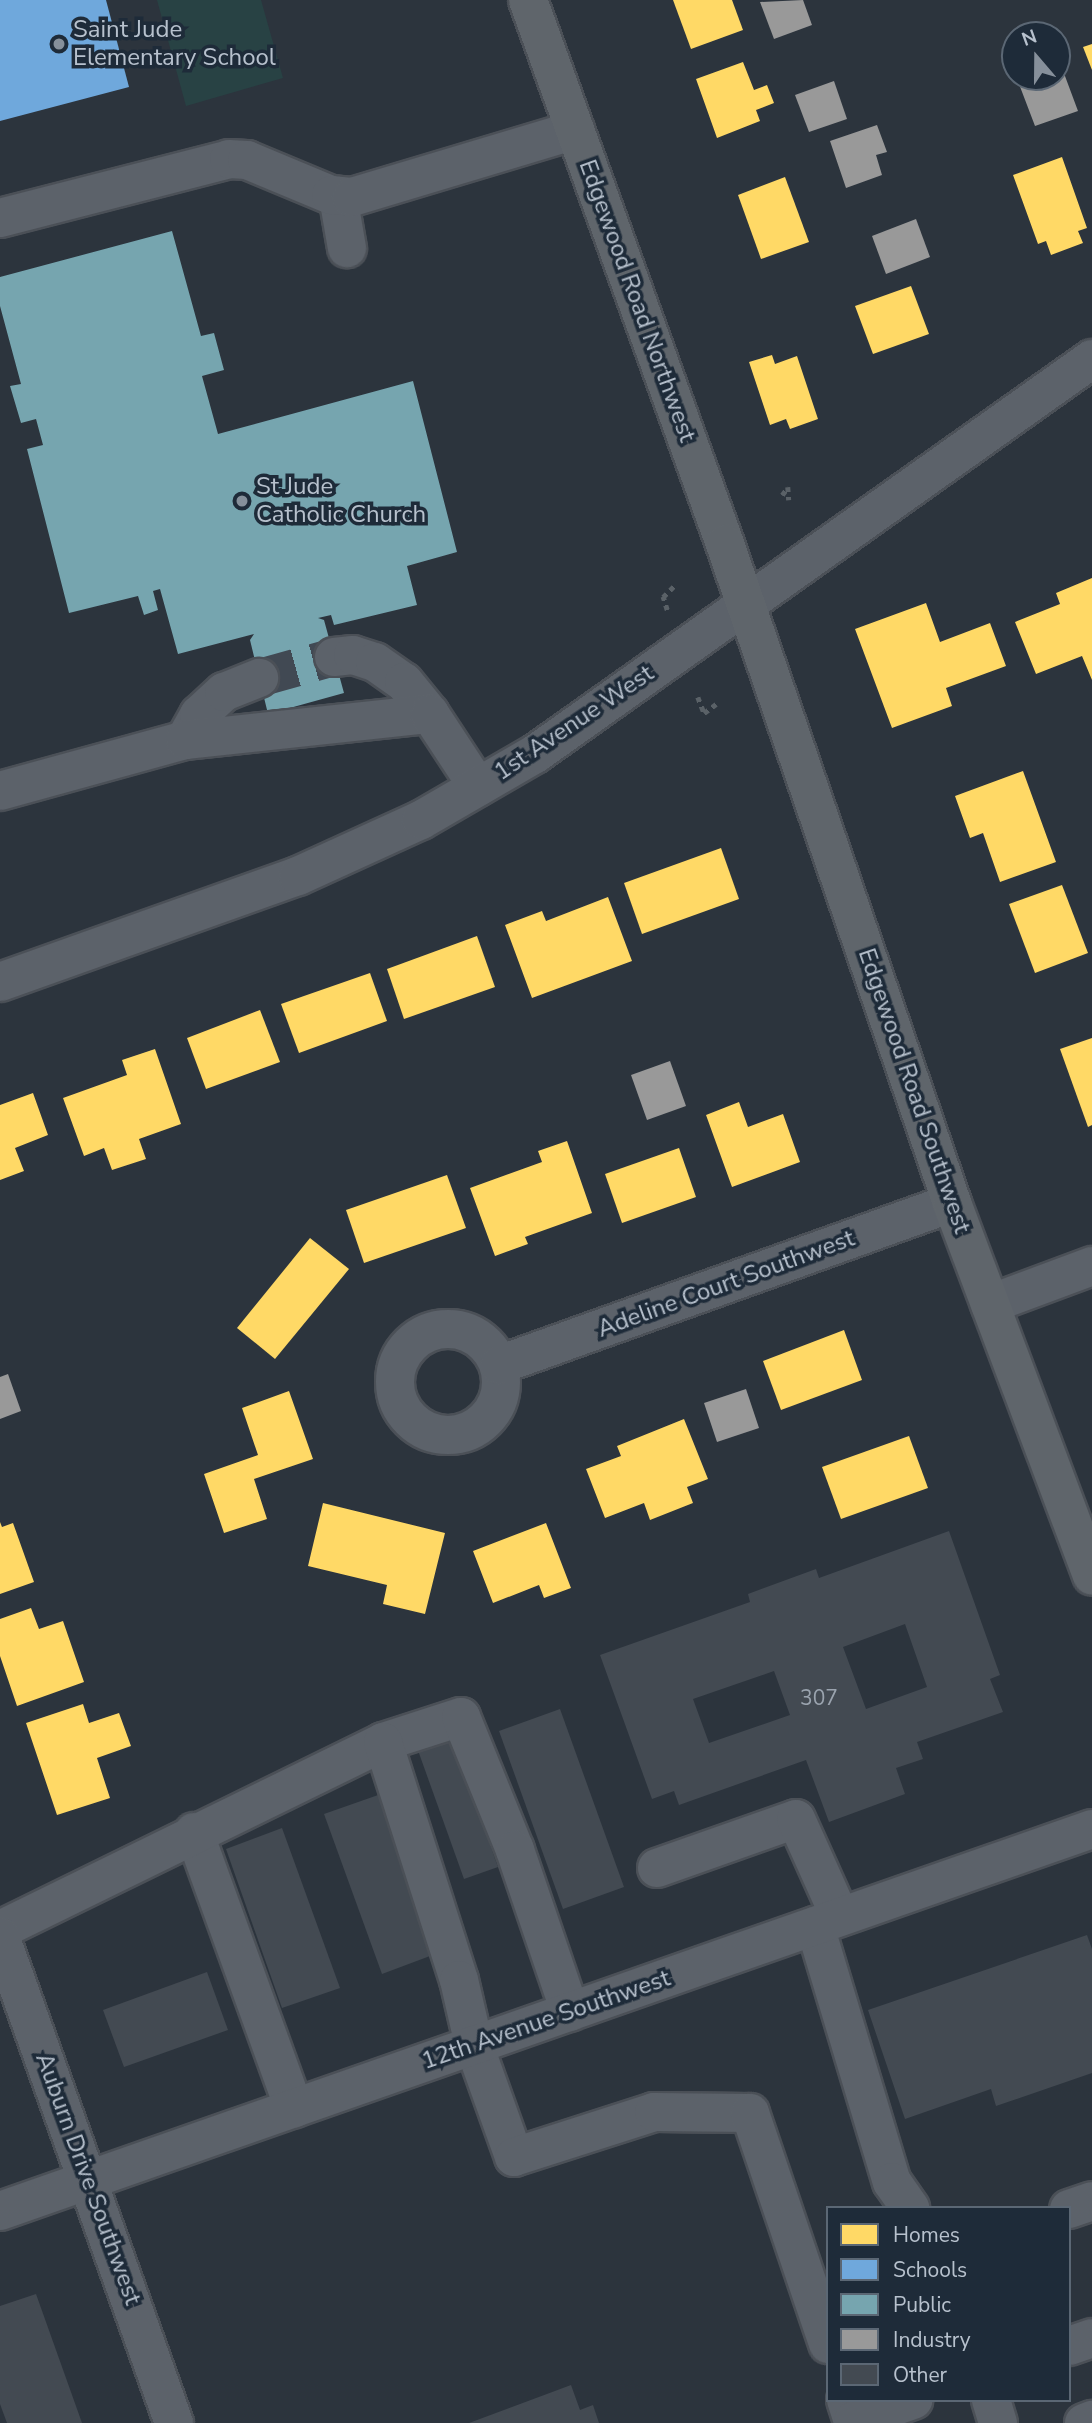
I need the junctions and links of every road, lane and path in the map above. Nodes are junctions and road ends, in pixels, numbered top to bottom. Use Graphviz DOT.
graph roads {
  1 [pos="528,0"];
  2 [pos="575,130"];
  3 [pos="338,196"];
  4 [pos="0,218"];
  5 [pos="347,248"];
  6 [pos="1092,359"];
  7 [pos="782,495"];
  8 [pos="789,500"];
  9 [pos="677,583"];
  10 [pos="746,603"];
  11 [pos="667,610"];
  12 [pos="334,657"];
  13 [pos="259,678"];
  14 [pos="698,697"];
  15 [pos="716,704"];
  16 [pos="430,715"];
  17 [pos="185,740"];
  18 [pos="478,787"];
  19 [pos="0,791"];
  20 [pos="0,982"];
  21 [pos="953,1203"];
  22 [pos="1092,1266"];
  23 [pos="990,1304"];
  24 [pos="499,1365"];
  25 [pos="1092,1576"];
  26 [pos="383,1742"];
  27 [pos="1092,1829"];
  28 [pos="194,1832"];
  29 [pos="657,1868"];
  30 [pos="828,1922"];
  31 [pos="0,1930"];
  32 [pos="0,1936"];
  33 [pos="570,2012"];
  34 [pos="474,2045"];
  35 [pos="294,2109"];
  36 [pos="89,2180"];
  37 [pos="1092,2201"];
  38 [pos="909,2206"];
  39 [pos="1071,2208"];
  40 [pos="0,2211"];
  41 [pos="826,2338"];
  42 [pos="1092,2338"];
  43 [pos="1071,2345"];
  44 [pos="905,2402"];
  45 [pos="992,2402"];
  46 [pos="851,2415"];
  47 [pos="1092,2420"];
  48 [pos="174,2423"];
  49 [pos="998,2423"];
  50 [pos="1084,2423"];
  1 -- 2 [label="main road, Edgewood Road Northwest"];
  2 -- 3 [label="street"];
  2 -- 10 [label="main road, Edgewood Road Northwest"];
  3 -- 4 [label="street"];
  3 -- 5 [label="street"];
  6 -- 10 [label="street, 1st Avenue West"];
  7 -- 8 [label="path"];
  9 -- 11 [label="path"];
  10 -- 18 [label="street, 1st Avenue West"];
  10 -- 21 [label="main road, Edgewood Road Southwest"];
  12 -- 16 [label="street"];
  13 -- 17 [label="street"];
  14 -- 15 [label="path"];
  16 -- 17 [label="street"];
  16 -- 18 [label="street"];
  17 -- 19 [label="street"];
  18 -- 20 [label="street, 1st Avenue West"];
  21 -- 23 [label="main road, Edgewood Road Southwest"];
  21 -- 24 [label="street, Adeline Court Southwest"];
  22 -- 23 [label="street"];
  23 -- 25 [label="main road, Edgewood Road Southwest"];
  26 -- 28 [label="street"];
  26 -- 33 [label="street"];
  26 -- 34 [label="street"];
  27 -- 30 [label="street, 12th Avenue Southwest"];
  28 -- 31 [label="street"];
  28 -- 35 [label="street"];
  29 -- 30 [label="street"];
  30 -- 33 [label="street, 12th Avenue Southwest"];
  30 -- 38 [label="street"];
  32 -- 36 [label="street, Auburn Drive Southwest"];
  33 -- 34 [label="street, 12th Avenue Southwest"];
  34 -- 35 [label="street, 12th Avenue Southwest"];
  34 -- 41 [label="street"];
  35 -- 36 [label="street, 12th Avenue Southwest"];
  36 -- 40 [label="street, 12th Avenue Southwest"];
  36 -- 48 [label="street, Auburn Drive Southwest"];
  37 -- 39 [label="street"];
  42 -- 43 [label="street"];
  44 -- 46 [label="street"];
  45 -- 49 [label="street"];
  47 -- 50 [label="street"];
}
